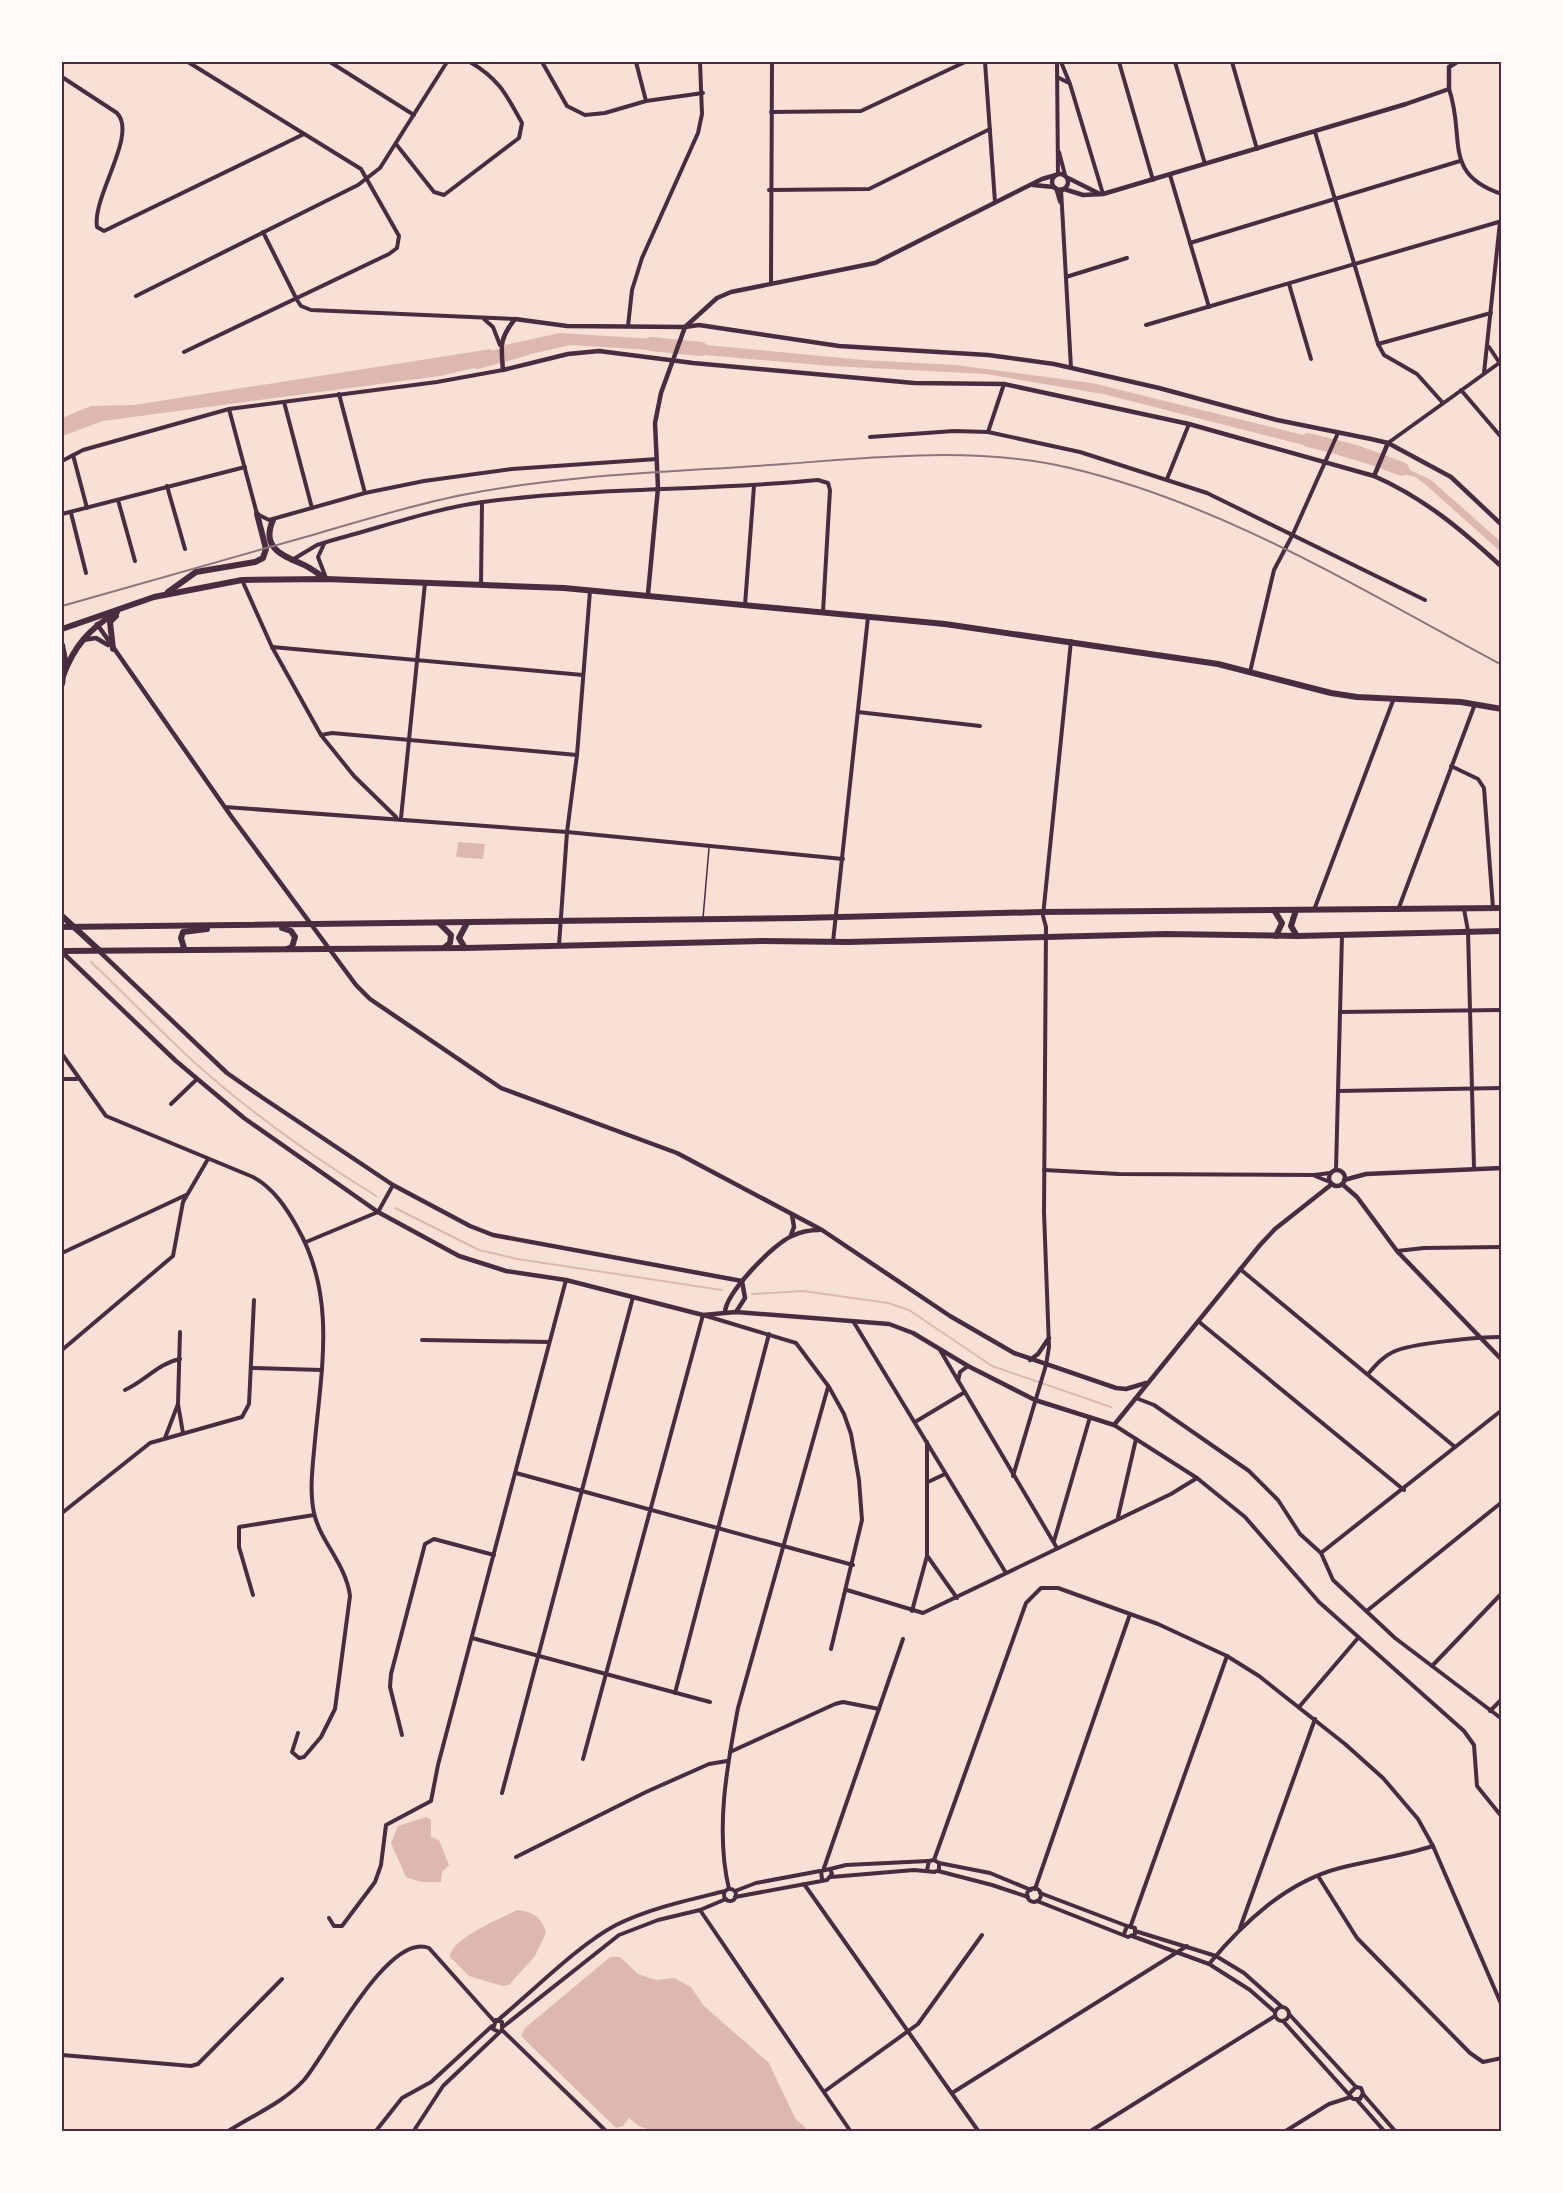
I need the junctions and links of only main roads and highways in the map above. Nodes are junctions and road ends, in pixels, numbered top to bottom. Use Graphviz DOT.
graph roads {
  1 [pos="257,514"];
  2 [pos="273,520"];
  3 [pos="326,579"];
  4 [pos="165,594"];
  5 [pos="123,609"];
  6 [pos="104,614"];
  7 [pos="97,624"];
  8 [pos="62,629"];
  9 [pos="62,645"];
  10 [pos="113,649"];
  11 [pos="63,676"];
  12 [pos="62,684"];
  13 [pos="1502,709"];
  14 [pos="1502,908"];
  15 [pos="1274,910"];
  16 [pos="1296,910"];
  17 [pos="62,916"];
  18 [pos="439,923"];
  19 [pos="467,923"];
  20 [pos="274,926"];
  21 [pos="62,927"];
  22 [pos="73,927"];
  23 [pos="213,927"];
  24 [pos="1502,931"];
  25 [pos="1276,936"];
  26 [pos="1298,936"];
  27 [pos="184,948"];
  28 [pos="441,948"];
  29 [pos="465,948"];
  30 [pos="287,949"];
  31 [pos="99,951"];
  32 [pos="62,952"];
  1 -- 4 [label="main road"];
  2 -- 3 [label="main road"];
  3 -- 4 [label="main road"];
  3 -- 13 [label="main road"];
  4 -- 5 [label="main road"];
  5 -- 6 [label="main road"];
  5 -- 7 [label="main road"];
  5 -- 10 [label="main road"];
  6 -- 7 [label="main road"];
  6 -- 8 [label="main road"];
  7 -- 11 [label="main road"];
  9 -- 11 [label="main road"];
  11 -- 12 [label="main road"];
  14 -- 16 [label="main road"];
  15 -- 16 [label="main road"];
  15 -- 19 [label="main road"];
  15 -- 25 [label="main road"];
  16 -- 26 [label="main road"];
  17 -- 22 [label="main road"];
  18 -- 19 [label="main road"];
  18 -- 20 [label="main road"];
  18 -- 28 [label="main road"];
  19 -- 29 [label="main road"];
  20 -- 23 [label="main road"];
  20 -- 30 [label="main road"];
  21 -- 22 [label="main road"];
  22 -- 23 [label="main road"];
  22 -- 31 [label="main road"];
  23 -- 27 [label="main road"];
  24 -- 26 [label="main road"];
  25 -- 26 [label="main road"];
  25 -- 29 [label="main road"];
  27 -- 30 [label="main road"];
  27 -- 31 [label="main road"];
  28 -- 29 [label="main road"];
  28 -- 30 [label="main road"];
  31 -- 32 [label="main road"];
}
